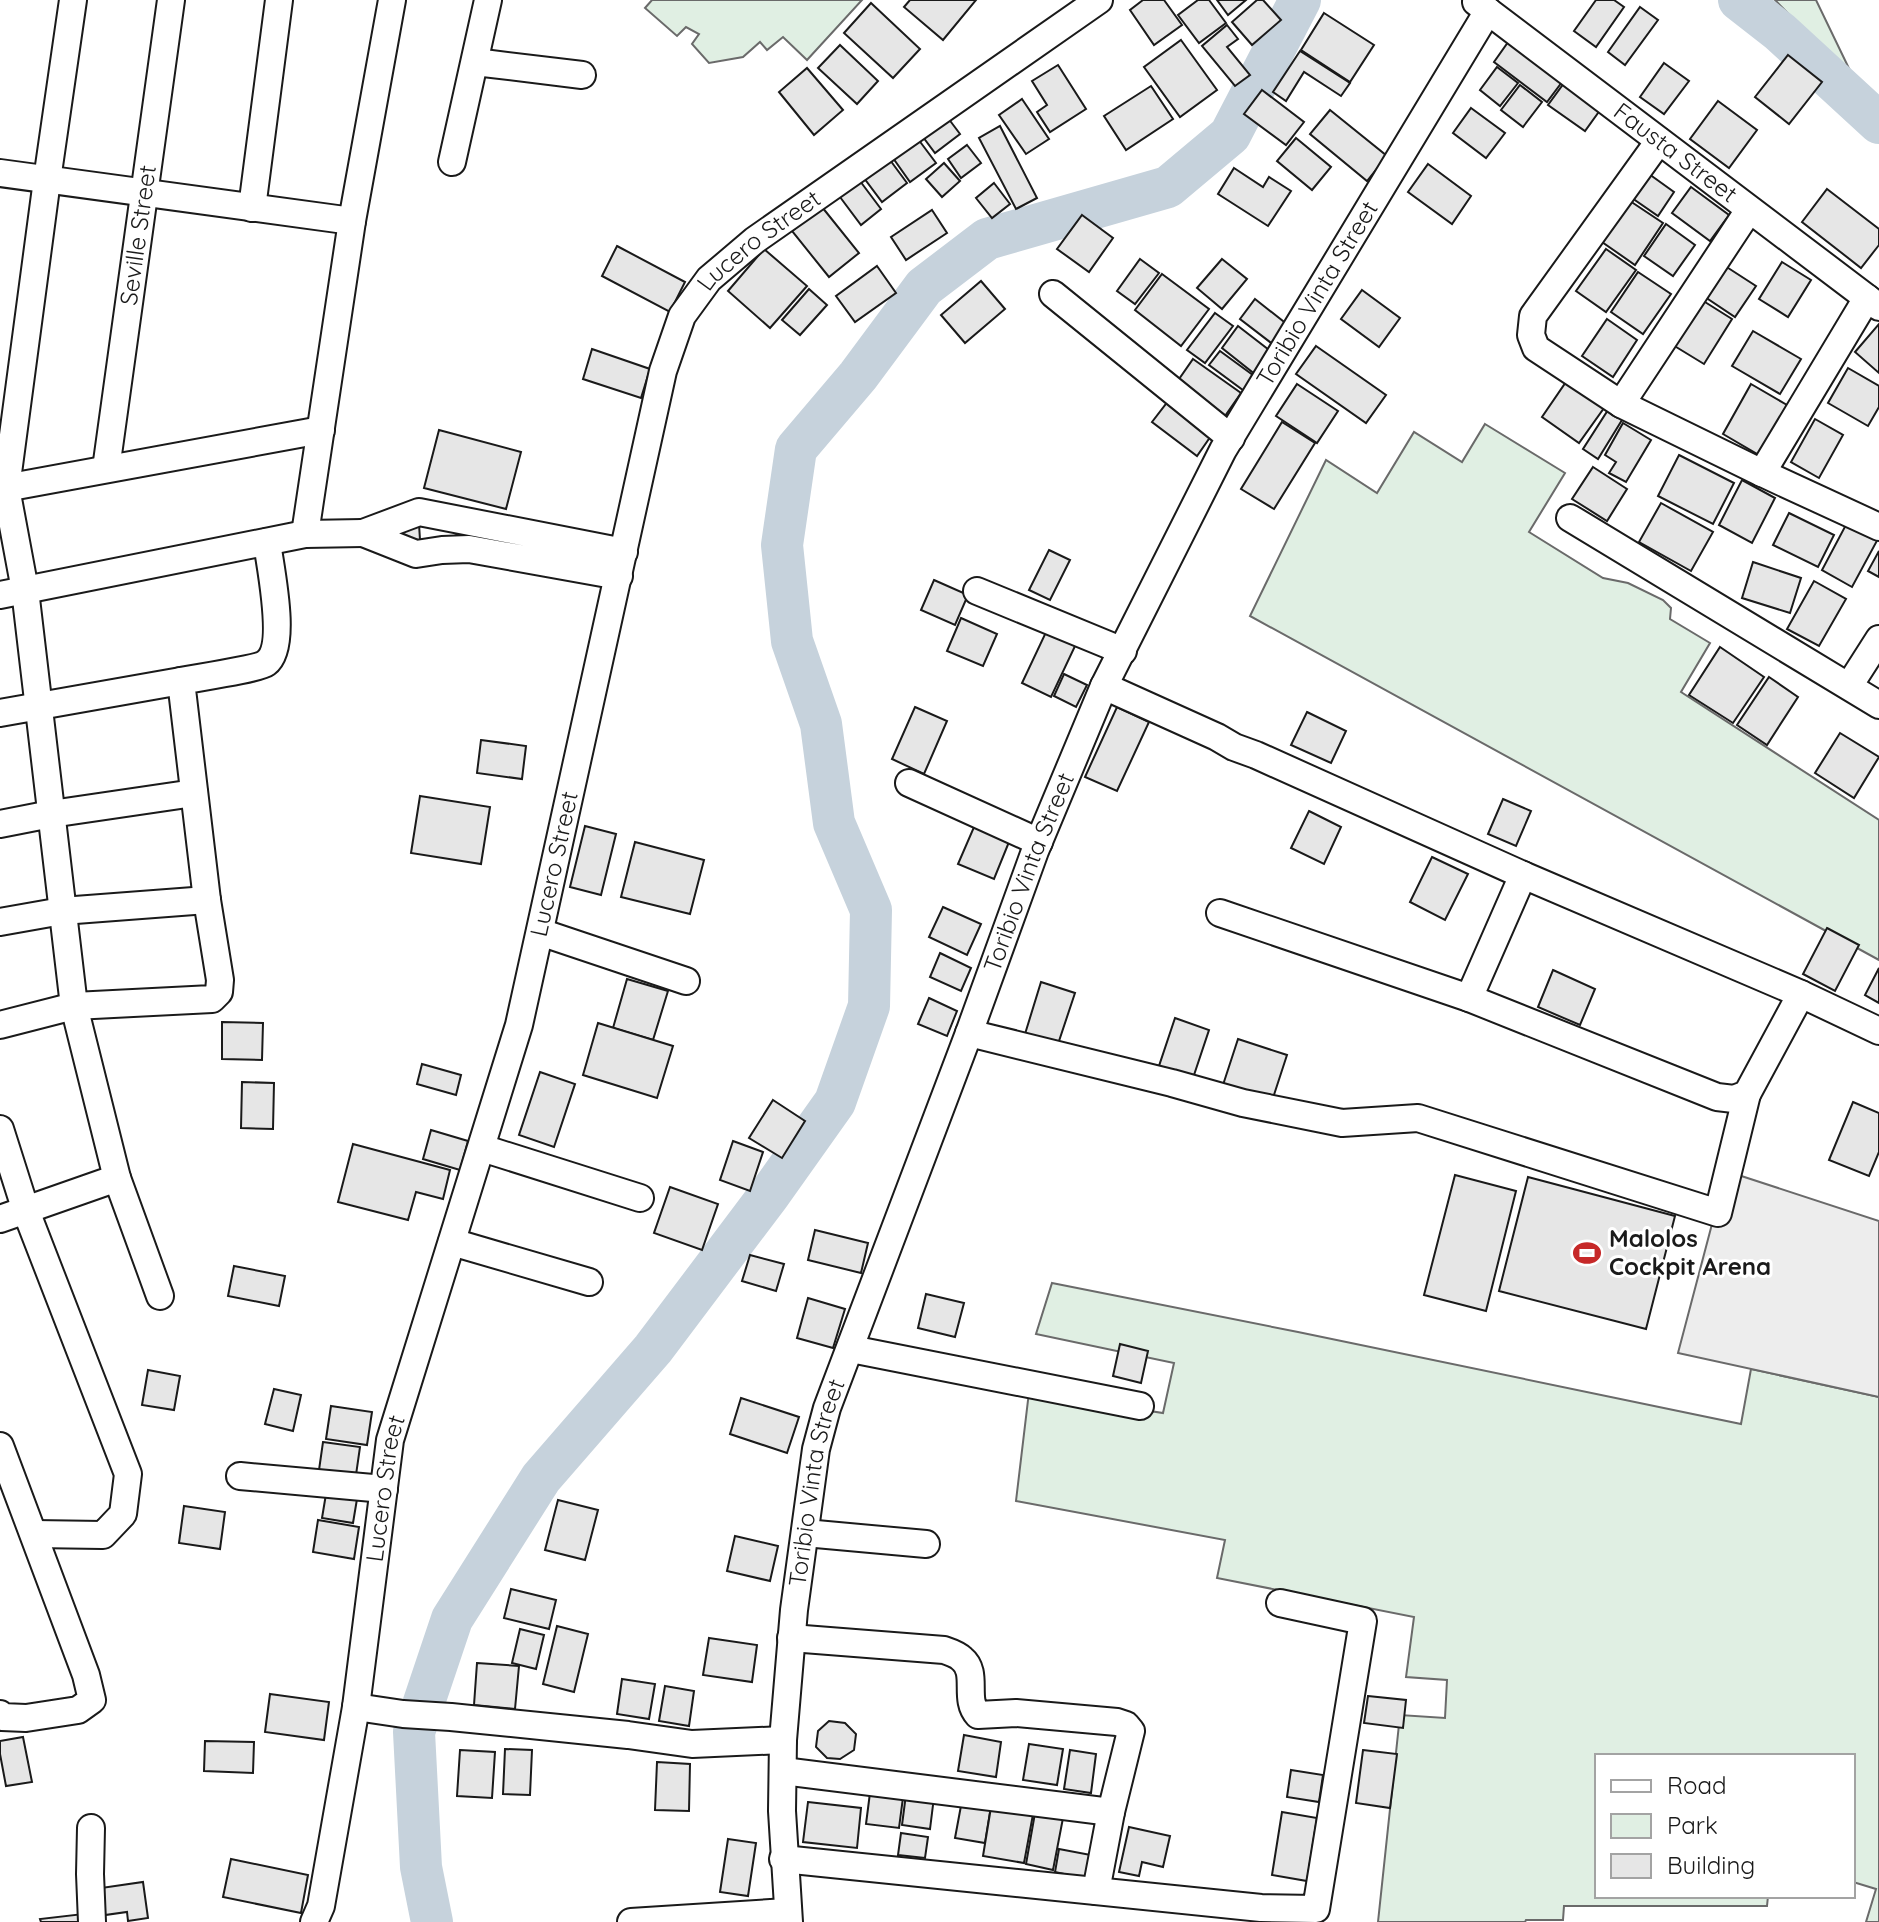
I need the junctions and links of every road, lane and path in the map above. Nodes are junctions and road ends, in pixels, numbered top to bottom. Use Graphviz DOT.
graph roads {
  1 [pos="73,0"];
  2 [pos="171,0"];
  3 [pos="279,0"];
  4 [pos="392,0"];
  5 [pos="488,0"];
  6 [pos="1099,0"];
  7 [pos="1480,5"];
  8 [pos="475,62"];
  9 [pos="582,75"];
  10 [pos="1659,141"];
  11 [pos="452,162"];
  12 [pos="0,173"];
  13 [pos="47,180"];
  14 [pos="145,193"];
  15 [pos="252,208"];
  16 [pos="1749,210"];
  17 [pos="352,221"];
  18 [pos="1053,294"];
  19 [pos="1873,302"];
  20 [pos="1621,404"];
  21 [pos="321,430"];
  22 [pos="1231,438"];
  23 [pos="106,469"];
  24 [pos="1762,473"];
  25 [pos="3,488"];
  26 [pos="446,517"];
  27 [pos="1570,518"];
  28 [pos="1879,527"];
  29 [pos="363,533"];
  30 [pos="305,534"];
  31 [pos="267,542"];
  32 [pos="442,550"];
  33 [pos="622,564"];
  34 [pos="977,591"];
  35 [pos="12,593"];
  36 [pos="1879,639"];
  37 [pos="1123,651"];
  38 [pos="181,681"];
  39 [pos="1104,686"];
  40 [pos="1849,686"];
  41 [pos="1879,705"];
  42 [pos="39,706"];
  43 [pos="0,713"];
  44 [pos="909,783"];
  45 [pos="194,793"];
  46 [pos="51,814"];
  47 [pos="0,824"];
  48 [pos="1039,842"];
  49 [pos="1523,875"];
  50 [pos="207,900"];
  51 [pos="62,911"];
  52 [pos="1220,913"];
  53 [pos="0,922"];
  54 [pos="540,932"];
  55 [pos="686,981"];
  56 [pos="1801,994"];
  57 [pos="1469,998"];
  58 [pos="74,1006"];
  59 [pos="0,1025"];
  60 [pos="1879,1031"];
  61 [pos="969,1033"];
  62 [pos="1747,1094"];
  63 [pos="0,1129"];
  64 [pos="482,1148"];
  65 [pos="117,1178"];
  66 [pos="640,1198"];
  67 [pos="26,1211"];
  68 [pos="0,1219"];
  69 [pos="452,1242"];
  70 [pos="589,1282"];
  71 [pos="160,1296"];
  72 [pos="851,1349"];
  73 [pos="1140,1406"];
  74 [pos="0,1446"];
  75 [pos="240,1476"];
  76 [pos="384,1489"];
  77 [pos="805,1533"];
  78 [pos="34,1534"];
  79 [pos="926,1544"];
  80 [pos="1280,1603"];
  81 [pos="791,1638"];
  82 [pos="356,1707"];
  83 [pos="0,1714"];
  84 [pos="783,1740"];
  85 [pos="783,1771"];
  86 [pos="1111,1812"];
  87 [pos="91,1828"];
  88 [pos="783,1859"];
  89 [pos="1096,1891"];
  90 [pos="788,1917"];
  91 [pos="92,1922"];
  92 [pos="314,1922"];
  93 [pos="631,1922"];
  1 -- 13 [label="street"];
  2 -- 14 [label="street, Seville Street"];
  3 -- 15 [label="street"];
  4 -- 17 [label="street"];
  5 -- 8 [label="street"];
  6 -- 33 [label="street, Lucero Street"];
  7 -- 10 [label="street, Fausta Street"];
  7 -- 22 [label="street, Toribio Vinta Street"];
  8 -- 9 [label="street"];
  8 -- 11 [label="street"];
  10 -- 16 [label="street, Fausta Street"];
  10 -- 20 [label="street"];
  12 -- 13 [label="street"];
  13 -- 14 [label="street"];
  13 -- 25 [label="street"];
  14 -- 15 [label="street"];
  14 -- 23 [label="street, Seville Street"];
  15 -- 17 [label="street"];
  16 -- 19 [label="street, Fausta Street"];
  16 -- 20 [label="street"];
  17 -- 21 [label="street"];
  18 -- 22 [label="street"];
  19 -- 24 [label="street"];
  20 -- 24 [label="street"];
  21 -- 23 [label="street"];
  21 -- 30 [label="street"];
  22 -- 37 [label="street, Toribio Vinta Street"];
  23 -- 25 [label="street"];
  24 -- 28 [label="street"];
  25 -- 35 [label="street"];
  26 -- 29 [label="street"];
  26 -- 32 [label="street"];
  26 -- 33 [label="street"];
  27 -- 40 [label="street"];
  29 -- 30 [label="street"];
  29 -- 32 [label="street"];
  30 -- 31 [label="street"];
  31 -- 35 [label="street"];
  31 -- 38 [label="street"];
  32 -- 33 [label="street"];
  33 -- 54 [label="street, Lucero Street"];
  34 -- 37 [label="street"];
  35 -- 42 [label="street"];
  36 -- 40 [label="street"];
  37 -- 39 [label="street, Toribio Vinta Street"];
  38 -- 42 [label="street"];
  38 -- 45 [label="street"];
  39 -- 48 [label="street, Toribio Vinta Street"];
  39 -- 49 [label="street"];
  40 -- 41 [label="street"];
  42 -- 43 [label="street"];
  42 -- 46 [label="street"];
  44 -- 48 [label="street"];
  45 -- 46 [label="street"];
  45 -- 50 [label="street"];
  46 -- 47 [label="street"];
  46 -- 51 [label="street"];
  48 -- 61 [label="street, Toribio Vinta Street"];
  49 -- 56 [label="street"];
  49 -- 57 [label="street"];
  50 -- 51 [label="street"];
  50 -- 58 [label="street"];
  51 -- 53 [label="street"];
  51 -- 58 [label="street"];
  52 -- 57 [label="street"];
  54 -- 55 [label="street"];
  54 -- 64 [label="street, Lucero Street"];
  56 -- 60 [label="street"];
  56 -- 62 [label="street"];
  57 -- 62 [label="street"];
  58 -- 59 [label="street"];
  58 -- 65 [label="street"];
  61 -- 62 [label="street"];
  61 -- 72 [label="street, Toribio Vinta Street"];
  63 -- 67 [label="street"];
  64 -- 66 [label="street"];
  64 -- 69 [label="street, Lucero Street"];
  65 -- 67 [label="street"];
  65 -- 71 [label="street"];
  67 -- 68 [label="street"];
  67 -- 78 [label="street"];
  69 -- 70 [label="street"];
  69 -- 76 [label="street, Lucero Street"];
  72 -- 73 [label="street"];
  72 -- 77 [label="street, Toribio Vinta Street"];
  74 -- 78 [label="street"];
  75 -- 76 [label="street"];
  76 -- 82 [label="street, Lucero Street"];
  77 -- 79 [label="street"];
  77 -- 81 [label="street, Toribio Vinta Street"];
  78 -- 83 [label="street"];
  80 -- 89 [label="street"];
  81 -- 84 [label="street, Toribio Vinta Street"];
  81 -- 86 [label="street"];
  82 -- 84 [label="street"];
  82 -- 92 [label="street, Lucero Street"];
  84 -- 85 [label="street, Toribio Vinta Street"];
  85 -- 86 [label="street"];
  85 -- 88 [label="street, Toribio Vinta Street"];
  86 -- 89 [label="street"];
  87 -- 91 [label="street"];
  88 -- 89 [label="street"];
  88 -- 90 [label="street, Toribio Vinta Street"];
  90 -- 93 [label="street"];
}
